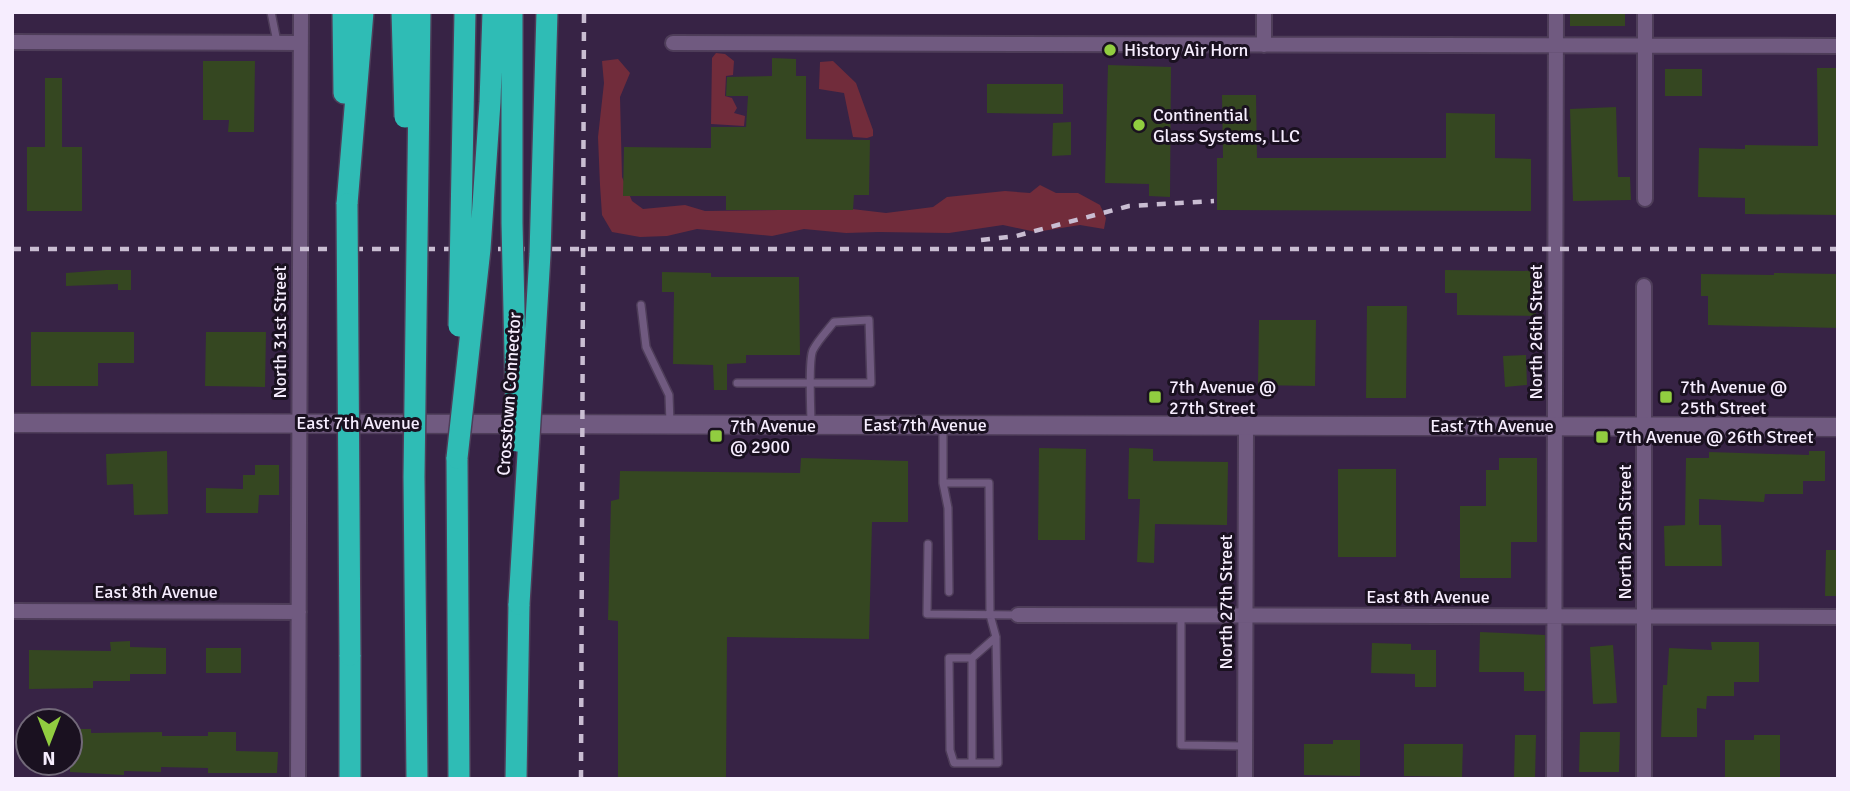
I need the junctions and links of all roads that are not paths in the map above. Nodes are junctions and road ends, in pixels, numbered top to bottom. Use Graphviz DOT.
graph roads {
  1 [pos="271,12"];
  2 [pos="301,12"];
  3 [pos="343,12"];
  4 [pos="363,12"];
  5 [pos="402,12"];
  6 [pos="420,12"];
  7 [pos="465,12"];
  8 [pos="493,12"];
  9 [pos="512,12"];
  10 [pos="547,12"];
  11 [pos="1264,12"];
  12 [pos="1556,12"];
  13 [pos="1645,12"];
  14 [pos="12,42"];
  15 [pos="277,43"];
  16 [pos="300,43"];
  17 [pos="673,43"];
  18 [pos="1264,45"];
  19 [pos="1556,46"];
  20 [pos="1645,46"];
  21 [pos="1838,46"];
  22 [pos="1645,199"];
  23 [pos="346,204"];
  24 [pos="1644,286"];
  25 [pos="641,305"];
  26 [pos="737,383"];
  27 [pos="811,383"];
  28 [pos="415,399"];
  29 [pos="12,423"];
  30 [pos="299,423"];
  31 [pos="670,424"];
  32 [pos="811,424"];
  33 [pos="943,425"];
  34 [pos="1246,425"];
  35 [pos="1555,426"];
  36 [pos="1644,426"];
  37 [pos="1838,427"];
  38 [pos="457,457"];
  39 [pos="943,483"];
  40 [pos="928,544"];
  41 [pos="949,592"];
  42 [pos="519,604"];
  43 [pos="12,611"];
  44 [pos="299,612"];
  45 [pos="990,615"];
  46 [pos="1018,615"];
  47 [pos="1181,615"];
  48 [pos="1246,615"];
  49 [pos="1555,616"];
  50 [pos="1644,616"];
  51 [pos="1838,617"];
  52 [pos="996,637"];
  53 [pos="972,658"];
  54 [pos="1245,746"];
  55 [pos="972,763"];
  56 [pos="299,779"];
  57 [pos="350,779"];
  58 [pos="417,779"];
  59 [pos="458,779"];
  60 [pos="516,779"];
  61 [pos="1245,779"];
  62 [pos="1554,779"];
  63 [pos="1644,779"];
  1 -- 15 [label="lane"];
  2 -- 16 [label="street, North 31st Street"];
  3 -- 23 [label="highway"];
  4 -- 23 [label="highway"];
  5 -- 28 [label="highway, bridge"];
  6 -- 28 [label="highway, bridge"];
  7 -- 38 [label="highway, bridge"];
  8 -- 38 [label="highway, bridge"];
  9 -- 42 [label="highway, bridge"];
  10 -- 42 [label="highway, Crosstown Connector, bridge"];
  11 -- 18 [label="street"];
  12 -- 19 [label="street, North 26th Street"];
  13 -- 20 [label="street"];
  14 -- 15 [label="street"];
  15 -- 16 [label="street"];
  16 -- 30 [label="street, North 31st Street"];
  17 -- 18 [label="street"];
  18 -- 19 [label="street"];
  19 -- 20 [label="street"];
  19 -- 35 [label="street, North 26th Street"];
  20 -- 21 [label="street"];
  20 -- 22 [label="street"];
  23 -- 57 [label="highway, bridge"];
  24 -- 36 [label="street, North 25th Street"];
  25 -- 31 [label="lane"];
  26 -- 27 [label="lane"];
  27 -- 27 [label="lane"];
  27 -- 32 [label="lane"];
  28 -- 58 [label="highway, bridge"];
  29 -- 30 [label="street, East 7th Avenue"];
  30 -- 31 [label="street, East 7th Avenue"];
  30 -- 44 [label="street, North 31st Street"];
  31 -- 32 [label="street, East 7th Avenue"];
  32 -- 33 [label="street, East 7th Avenue"];
  33 -- 34 [label="street, East 7th Avenue"];
  33 -- 39 [label="lane"];
  34 -- 35 [label="street, East 7th Avenue"];
  34 -- 48 [label="street, North 27th Street"];
  35 -- 36 [label="street, East 7th Avenue"];
  35 -- 49 [label="street, North 26th Street"];
  36 -- 37 [label="street, East 7th Avenue"];
  36 -- 50 [label="street, North 25th Street"];
  38 -- 59 [label="highway"];
  39 -- 41 [label="lane"];
  39 -- 45 [label="lane"];
  40 -- 45 [label="lane"];
  42 -- 60 [label="highway, Crosstown Connector"];
  43 -- 44 [label="street, East 8th Avenue"];
  44 -- 56 [label="street, North 31st Street"];
  45 -- 46 [label="lane"];
  45 -- 52 [label="lane"];
  46 -- 47 [label="street, East 8th Avenue"];
  47 -- 48 [label="street, East 8th Avenue"];
  47 -- 54 [label="lane"];
  48 -- 49 [label="street, East 8th Avenue"];
  48 -- 54 [label="street, North 27th Street"];
  49 -- 50 [label="street, East 8th Avenue"];
  49 -- 62 [label="street, North 26th Street"];
  50 -- 51 [label="street, East 8th Avenue"];
  50 -- 63 [label="street, North 25th Street"];
  52 -- 53 [label="lane"];
  52 -- 55 [label="lane"];
  53 -- 55 [label="lane"];
  53 -- 55 [label="lane"];
  54 -- 61 [label="street, North 27th Street"];
}
